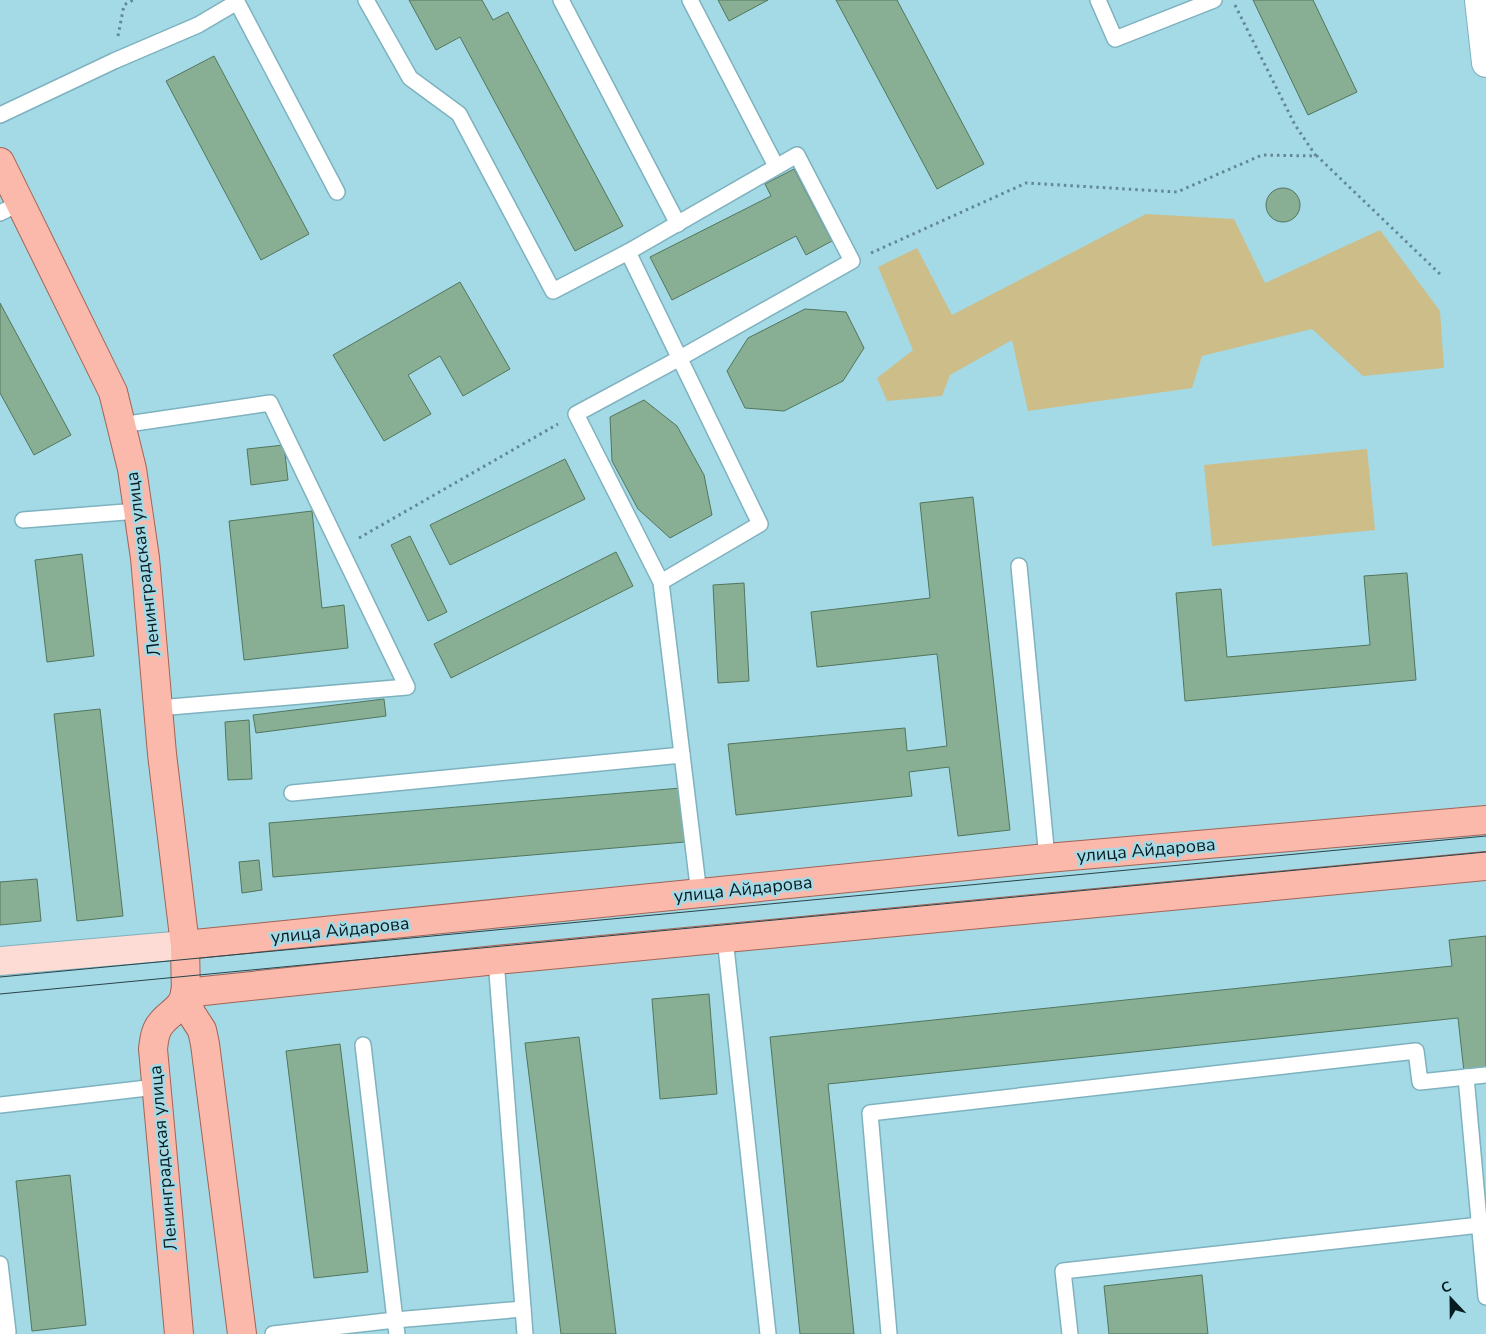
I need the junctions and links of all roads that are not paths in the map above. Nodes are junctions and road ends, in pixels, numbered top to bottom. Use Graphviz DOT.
graph roads {
  1 [pos="366,0"];
  2 [pos="561,0"];
  3 [pos="690,0"];
  4 [pos="1098,0"];
  5 [pos="1214,0"];
  6 [pos="1479,0"];
  7 [pos="1485,49"];
  8 [pos="0,115"];
  9 [pos="0,162"];
  10 [pos="776,166"];
  11 [pos="337,192"];
  12 [pos="10,208"];
  13 [pos="678,224"];
  14 [pos="628,252"];
  15 [pos="680,358"];
  16 [pos="121,426"];
  17 [pos="138,511"];
  18 [pos="23,520"];
  19 [pos="1019,566"];
  20 [pos="661,582"];
  21 [pos="158,708"];
  22 [pos="682,755"];
  23 [pos="292,793"];
  24 [pos="1486,820"];
  25 [pos="1047,858"];
  26 [pos="1486,866"];
  27 [pos="699,894"];
  28 [pos="725,938"];
  29 [pos="186,945"];
  30 [pos="496,960"];
  31 [pos="0,962"];
  32 [pos="186,993"];
  33 [pos="363,1045"];
  34 [pos="1486,1075"];
  35 [pos="1466,1077"];
  36 [pos="156,1088"];
  37 [pos="0,1105"];
  38 [pos="1480,1224"];
  39 [pos="0,1264"];
  40 [pos="1486,1296"];
  41 [pos="523,1310"];
  42 [pos="396,1327"];
  43 [pos="0,1333"];
  44 [pos="179,1334"];
  45 [pos="242,1334"];
  46 [pos="273,1334"];
  47 [pos="525,1334"];
  48 [pos="768,1334"];
  49 [pos="889,1334"];
  50 [pos="1070,1334"];
  1 -- 14 [label="lane"];
  2 -- 13 [label="lane"];
  3 -- 10 [label="lane"];
  4 -- 5 [label="lane"];
  6 -- 7 [label="street"];
  8 -- 11 [label="lane"];
  9 -- 12 [label="main road, Ленинградская улица"];
  10 -- 13 [label="lane"];
  10 -- 15 [label="lane"];
  12 -- 16 [label="main road, Ленинградская улица"];
  13 -- 14 [label="lane"];
  14 -- 15 [label="lane"];
  15 -- 20 [label="lane"];
  15 -- 20 [label="lane"];
  16 -- 17 [label="main road, Ленинградская улица"];
  16 -- 21 [label="lane"];
  17 -- 18 [label="lane"];
  17 -- 21 [label="main road, Ленинградская улица"];
  19 -- 25 [label="lane"];
  20 -- 22 [label="lane"];
  21 -- 29 [label="main road, Ленинградская улица"];
  22 -- 23 [label="lane"];
  22 -- 27 [label="lane"];
  24 -- 25 [label="main road, улица Айдарова"];
  25 -- 27 [label="main road, улица Айдарова"];
  26 -- 28 [label="main road"];
  27 -- 29 [label="main road, улица Айдарова"];
  28 -- 30 [label="main road"];
  28 -- 48 [label="lane"];
  29 -- 31 [label="street, улица Айдарова"];
  29 -- 32 [label="main road, Ленинградская улица"];
  30 -- 32 [label="main road"];
  30 -- 41 [label="lane"];
  32 -- 36 [label="main road, Ленинградская улица"];
  32 -- 45 [label="main road, Ленинградская улица"];
  33 -- 42 [label="lane"];
  34 -- 35 [label="lane"];
  35 -- 38 [label="lane"];
  35 -- 49 [label="lane"];
  36 -- 37 [label="lane"];
  36 -- 44 [label="main road, Ленинградская улица"];
  38 -- 40 [label="lane"];
  38 -- 50 [label="lane"];
  39 -- 43 [label="lane"];
  41 -- 42 [label="lane"];
  41 -- 47 [label="lane"];
  42 -- 46 [label="lane"];
}
